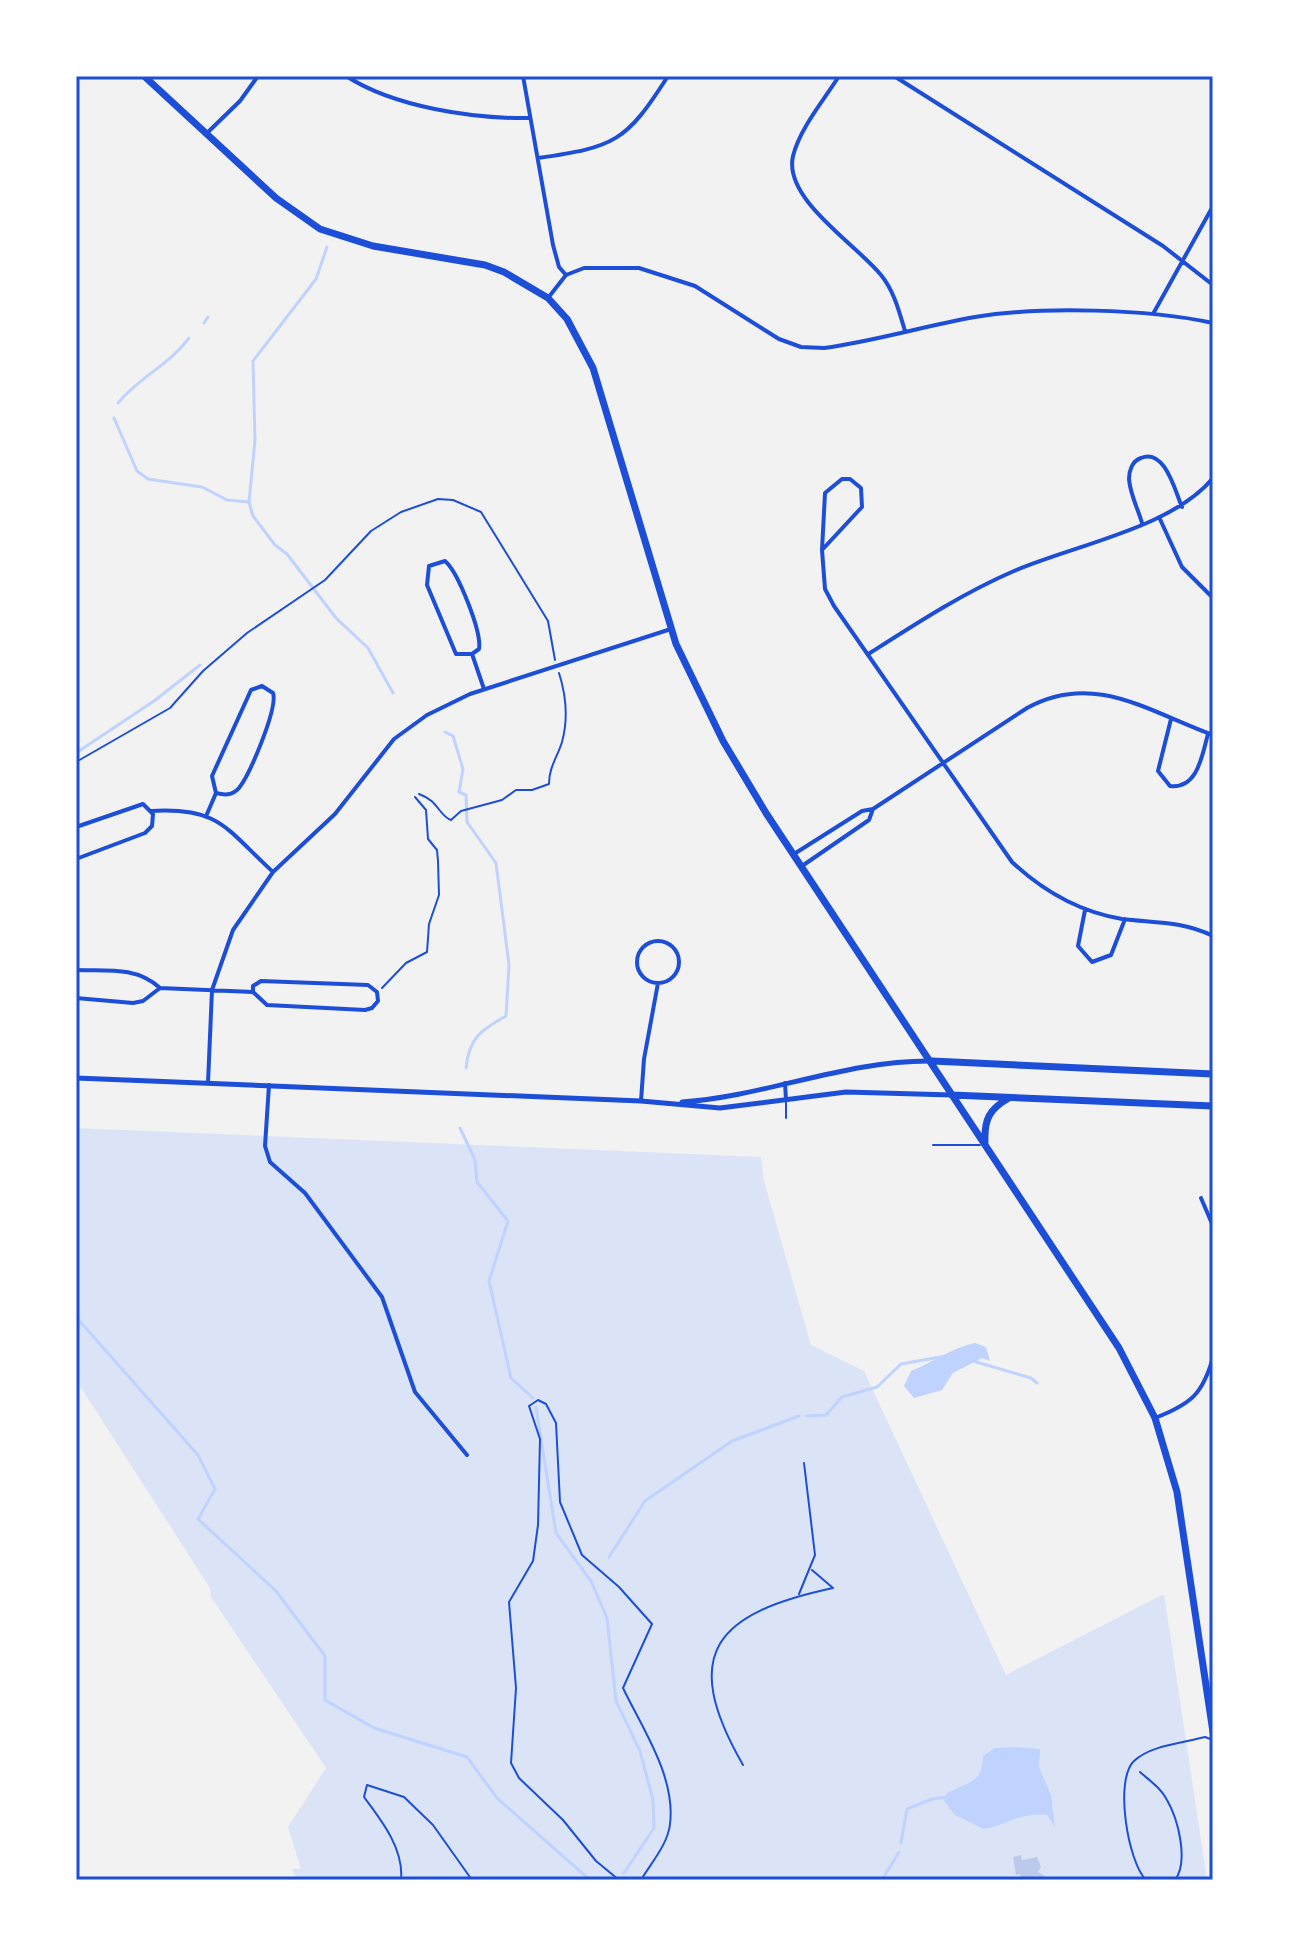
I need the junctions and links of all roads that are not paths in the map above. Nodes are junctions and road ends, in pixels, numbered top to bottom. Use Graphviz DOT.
graph roads {
  1 [pos="144,76"];
  2 [pos="258,76"];
  3 [pos="346,76"];
  4 [pos="523,76"];
  5 [pos="668,76"];
  6 [pos="839,76"];
  7 [pos="894,76"];
  8 [pos="530,118"];
  9 [pos="206,134"];
  10 [pos="538,158"];
  11 [pos="1213,206"];
  12 [pos="1181,258"];
  13 [pos="566,275"];
  14 [pos="1213,285"];
  15 [pos="548,298"];
  16 [pos="1153,314"];
  17 [pos="1213,323"];
  18 [pos="905,331"];
  19 [pos="1213,478"];
  20 [pos="1182,507"];
  21 [pos="1159,517"];
  22 [pos="1142,523"];
  23 [pos="822,550"];
  24 [pos="1213,598"];
  25 [pos="671,629"];
  26 [pos="870,653"];
  27 [pos="472,654"];
  28 [pos="484,689"];
  29 [pos="1171,719"];
  30 [pos="1211,734"];
  31 [pos="943,763"];
  32 [pos="216,793"];
  33 [pos="873,809"];
  34 [pos="151,811"];
  35 [pos="207,814"];
  36 [pos="76,827"];
  37 [pos="834,828"];
  38 [pos="841,839"];
  39 [pos="794,854"];
  40 [pos="76,859"];
  41 [pos="802,866"];
  42 [pos="273,872"];
  43 [pos="1085,910"];
  44 [pos="1125,919"];
  45 [pos="1213,936"];
  46 [pos="76,970"];
  47 [pos="658,983"];
  48 [pos="160,988"];
  49 [pos="212,990"];
  50 [pos="253,992"];
  51 [pos="76,998"];
  52 [pos="932,1061"];
  53 [pos="1213,1074"];
  54 [pos="76,1078"];
  55 [pos="208,1083"];
  56 [pos="785,1083"];
  57 [pos="269,1085"];
  58 [pos="952,1095"];
  59 [pos="1009,1098"];
  60 [pos="786,1100"];
  61 [pos="641,1101"];
  62 [pos="669,1103"];
  63 [pos="1213,1106"];
  64 [pos="786,1118"];
  65 [pos="985,1144"];
  66 [pos="933,1145"];
  67 [pos="1201,1198"];
  68 [pos="1213,1226"];
  69 [pos="1213,1357"];
  70 [pos="1155,1418"];
  71 [pos="467,1455"];
  72 [pos="804,1463"];
  73 [pos="812,1570"];
  74 [pos="798,1595"];
  75 [pos="1213,1732"];
  76 [pos="1213,1740"];
  77 [pos="743,1765"];
  78 [pos="1140,1772"];
  79 [pos="1146,1880"];
  80 [pos="1175,1880"];
  1 -- 9 [label="main road"];
  2 -- 9 [label="street"];
  3 -- 8 [label="street"];
  4 -- 8 [label="street"];
  5 -- 10 [label="street"];
  6 -- 18 [label="street"];
  7 -- 12 [label="street"];
  8 -- 10 [label="street"];
  9 -- 15 [label="main road"];
  10 -- 13 [label="street"];
  11 -- 12 [label="street"];
  12 -- 14 [label="street"];
  12 -- 16 [label="street"];
  13 -- 15 [label="street"];
  13 -- 18 [label="street"];
  15 -- 25 [label="main road"];
  16 -- 17 [label="street"];
  16 -- 18 [label="street"];
  19 -- 20 [label="street"];
  20 -- 21 [label="street"];
  20 -- 22 [label="street"];
  21 -- 22 [label="street"];
  21 -- 24 [label="street"];
  22 -- 26 [label="street"];
  23 -- 23 [label="street"];
  23 -- 26 [label="street"];
  25 -- 28 [label="street"];
  25 -- 39 [label="main road"];
  26 -- 31 [label="street"];
  27 -- 27 [label="street"];
  27 -- 28 [label="street"];
  28 -- 42 [label="street"];
  29 -- 30 [label="street"];
  29 -- 30 [label="street"];
  29 -- 31 [label="street"];
  31 -- 33 [label="street"];
  31 -- 43 [label="street"];
  32 -- 32 [label="street"];
  32 -- 35 [label="street"];
  33 -- 37 [label="street"];
  33 -- 38 [label="street"];
  34 -- 35 [label="street"];
  34 -- 36 [label="street"];
  34 -- 40 [label="street"];
  35 -- 42 [label="street"];
  37 -- 38 [label="street"];
  37 -- 39 [label="street"];
  38 -- 41 [label="street"];
  39 -- 41 [label="main road"];
  41 -- 52 [label="main road"];
  42 -- 49 [label="street"];
  43 -- 44 [label="street"];
  43 -- 44 [label="street"];
  44 -- 45 [label="street"];
  46 -- 48 [label="street"];
  47 -- 47 [label="street"];
  47 -- 61 [label="street"];
  48 -- 49 [label="street"];
  48 -- 51 [label="street"];
  49 -- 50 [label="street"];
  49 -- 55 [label="street"];
  50 -- 50 [label="street"];
  52 -- 53 [label="main road"];
  52 -- 56 [label="street"];
  52 -- 58 [label="main road"];
  54 -- 55 [label="street"];
  55 -- 57 [label="street"];
  56 -- 60 [label="street"];
  56 -- 62 [label="street"];
  57 -- 61 [label="street"];
  57 -- 71 [label="street"];
  58 -- 59 [label="main road"];
  58 -- 60 [label="street"];
  58 -- 65 [label="main road"];
  59 -- 63 [label="main road"];
  59 -- 65 [label="main road"];
  60 -- 62 [label="street"];
  60 -- 64 [label="lane"];
  61 -- 62 [label="street"];
  65 -- 66 [label="lane"];
  65 -- 70 [label="main road"];
  67 -- 68 [label="street"];
  69 -- 70 [label="street"];
  70 -- 75 [label="main road"];
  72 -- 73 [label="lane"];
  73 -- 74 [label="lane"];
  73 -- 74 [label="lane"];
  74 -- 77 [label="lane"];
  76 -- 79 [label="lane"];
  78 -- 80 [label="lane"];
}
